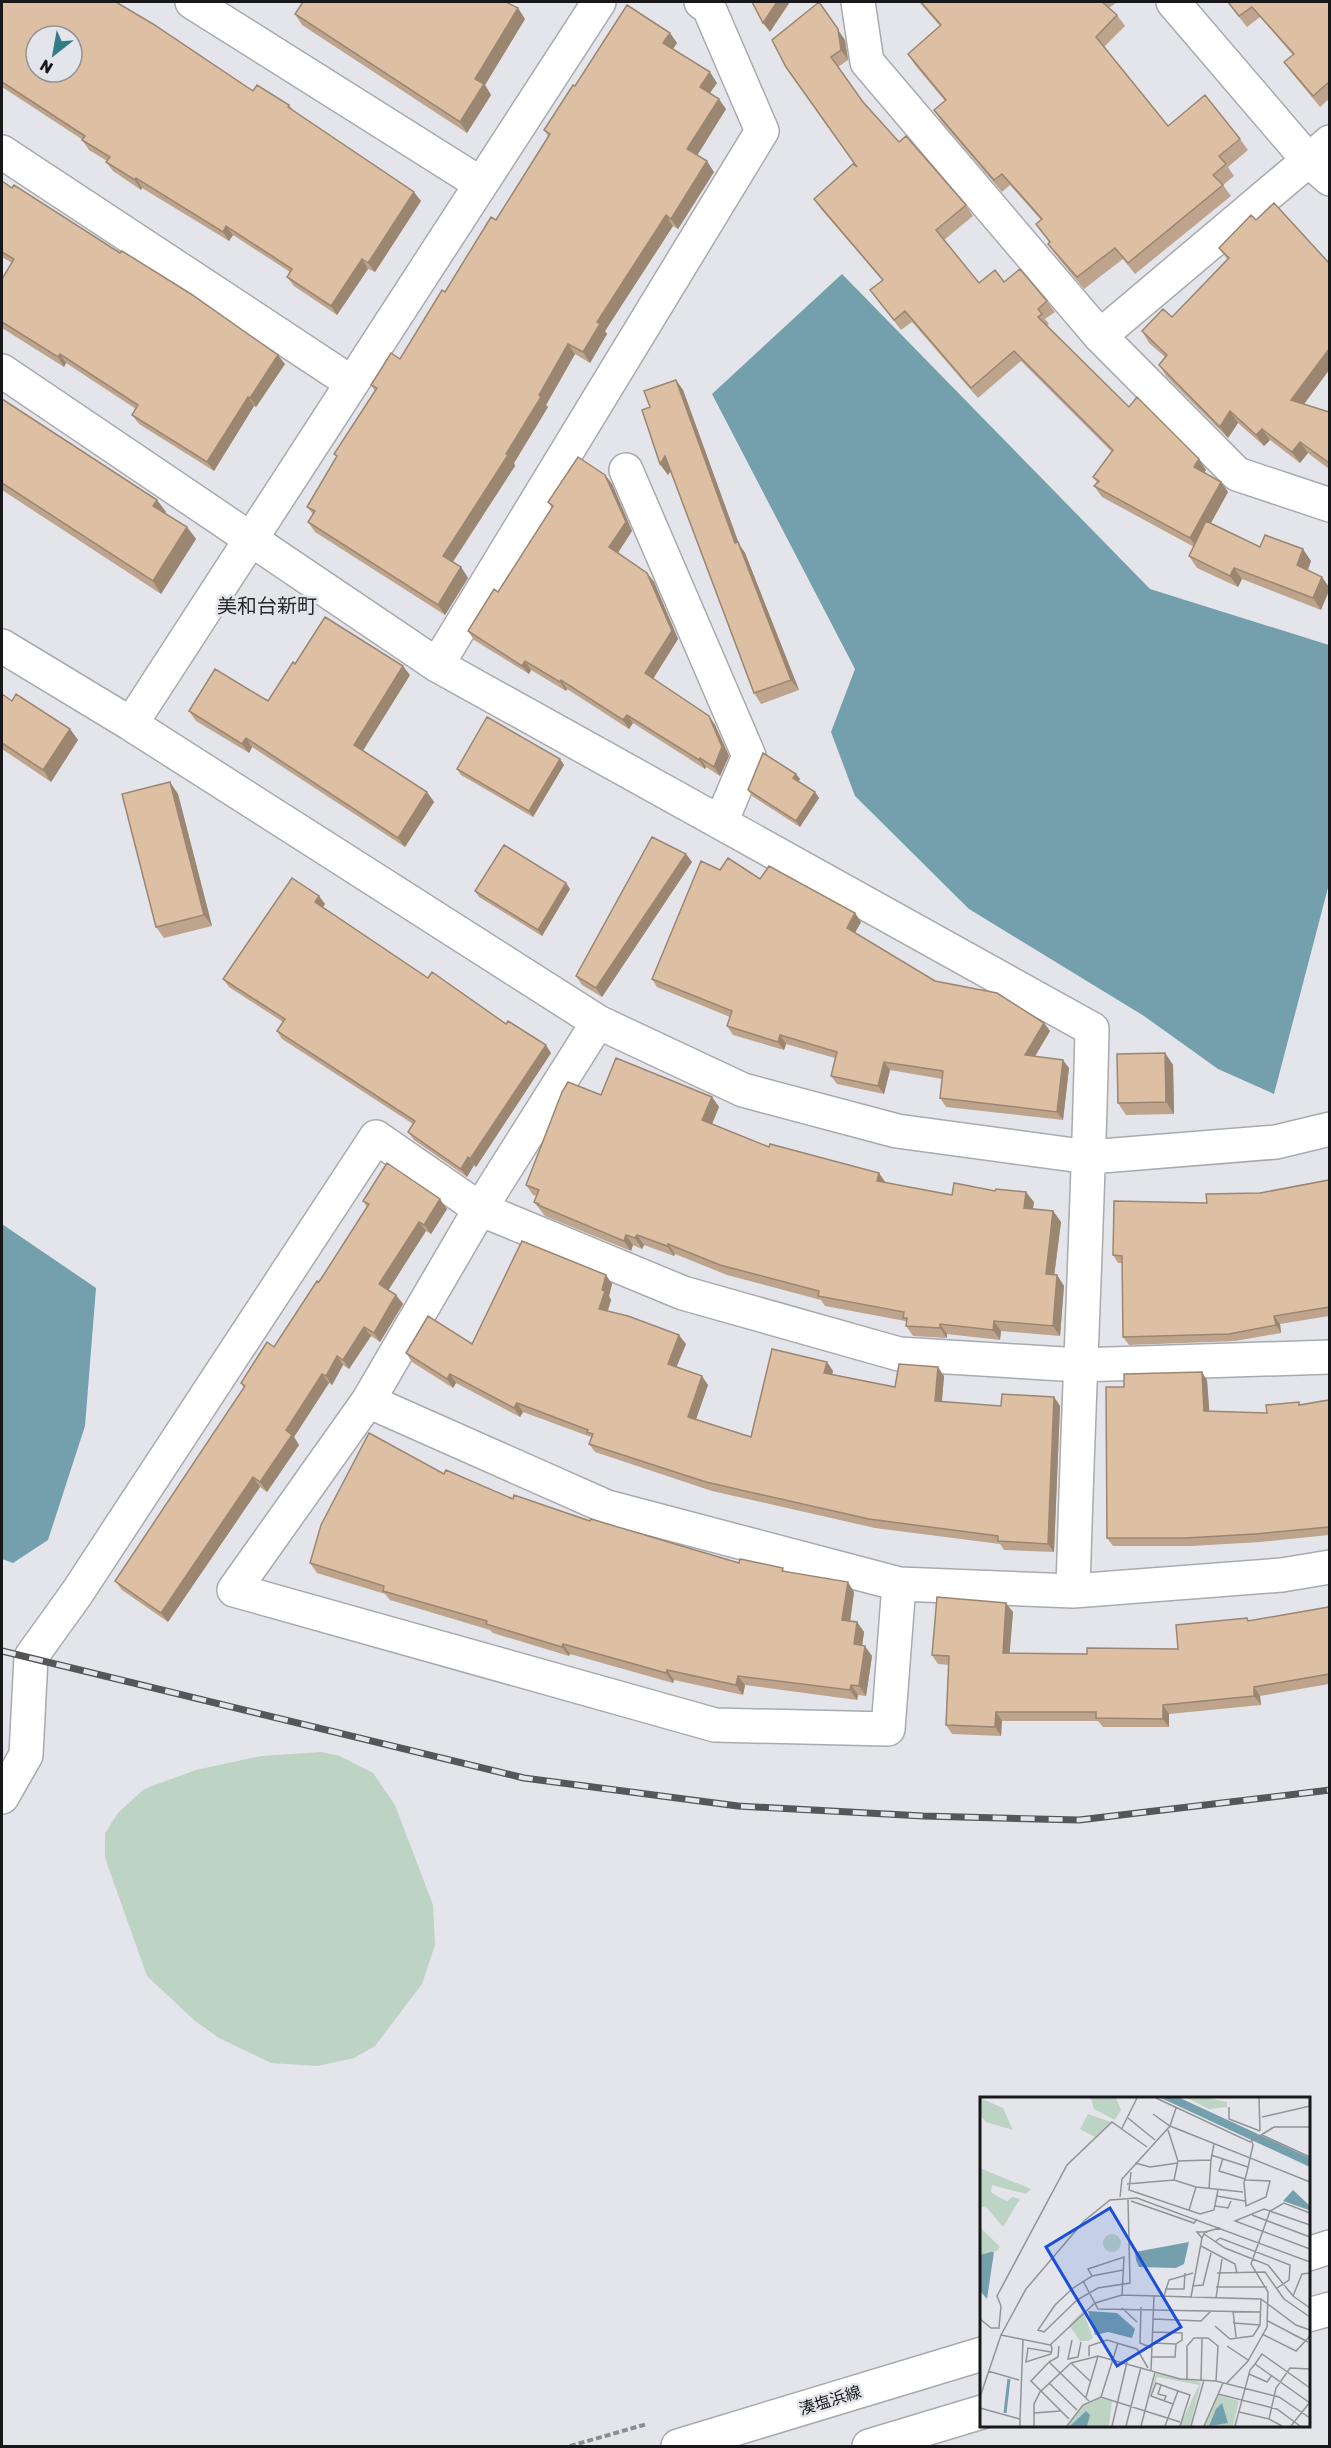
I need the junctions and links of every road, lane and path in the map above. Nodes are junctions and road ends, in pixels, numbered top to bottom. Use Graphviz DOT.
graph roads {
  1 [pos="192,2"];
  2 [pos="701,2"];
  3 [pos="858,2"];
  4 [pos="1173,2"];
  5 [pos="585,6"];
  6 [pos="2,152"];
  7 [pos="1322,161"];
  8 [pos="481,184"];
  9 [pos="1100,336"];
  10 [pos="2,371"];
  11 [pos="352,383"];
  12 [pos="626,470"];
  13 [pos="1329,505"];
  14 [pos="251,539"];
  15 [pos="2,646"];
  16 [pos="437,665"];
  17 [pos="131,724"];
  18 [pos="721,822"];
  19 [pos="598,1022"];
  20 [pos="1329,1129"];
  21 [pos="1089,1157"];
  22 [pos="480,1209"];
  23 [pos="1329,1357"];
  24 [pos="1079,1365"];
  25 [pos="368,1401"];
  26 [pos="1329,1567"];
  27 [pos="899,1584"];
  28 [pos="1073,1592"];
  29 [pos="2,1797"];
  30 [pos="1329,2247"];
  31 [pos="1310,2253"];
  32 [pos="1329,2309"];
  33 [pos="1310,2314"];
  34 [pos="980,2354"];
  35 [pos="980,2412"];
  36 [pos="678,2446"];
  37 [pos="869,2446"];
  1 -- 8 [label="street"];
  2 -- 16 [label="street"];
  3 -- 9 [label="street"];
  4 -- 7 [label="street"];
  5 -- 8 [label="street"];
  6 -- 11 [label="street"];
  7 -- 9 [label="street"];
  8 -- 11 [label="street"];
  9 -- 13 [label="street"];
  10 -- 14 [label="street"];
  11 -- 14 [label="street"];
  12 -- 18 [label="street"];
  14 -- 16 [label="street"];
  14 -- 17 [label="street"];
  15 -- 17 [label="street"];
  16 -- 18 [label="street"];
  17 -- 19 [label="street"];
  18 -- 21 [label="street"];
  19 -- 21 [label="street"];
  19 -- 22 [label="street"];
  20 -- 21 [label="street"];
  21 -- 24 [label="street"];
  22 -- 24 [label="street"];
  22 -- 25 [label="street"];
  22 -- 29 [label="street"];
  23 -- 24 [label="street"];
  24 -- 28 [label="street"];
  25 -- 27 [label="street"];
  25 -- 27 [label="street"];
  26 -- 28 [label="street"];
  27 -- 28 [label="street"];
  30 -- 31 [label="street"];
  32 -- 33 [label="street"];
  34 -- 36 [label="street, 湊塩浜線"];
  35 -- 37 [label="street"];
}
